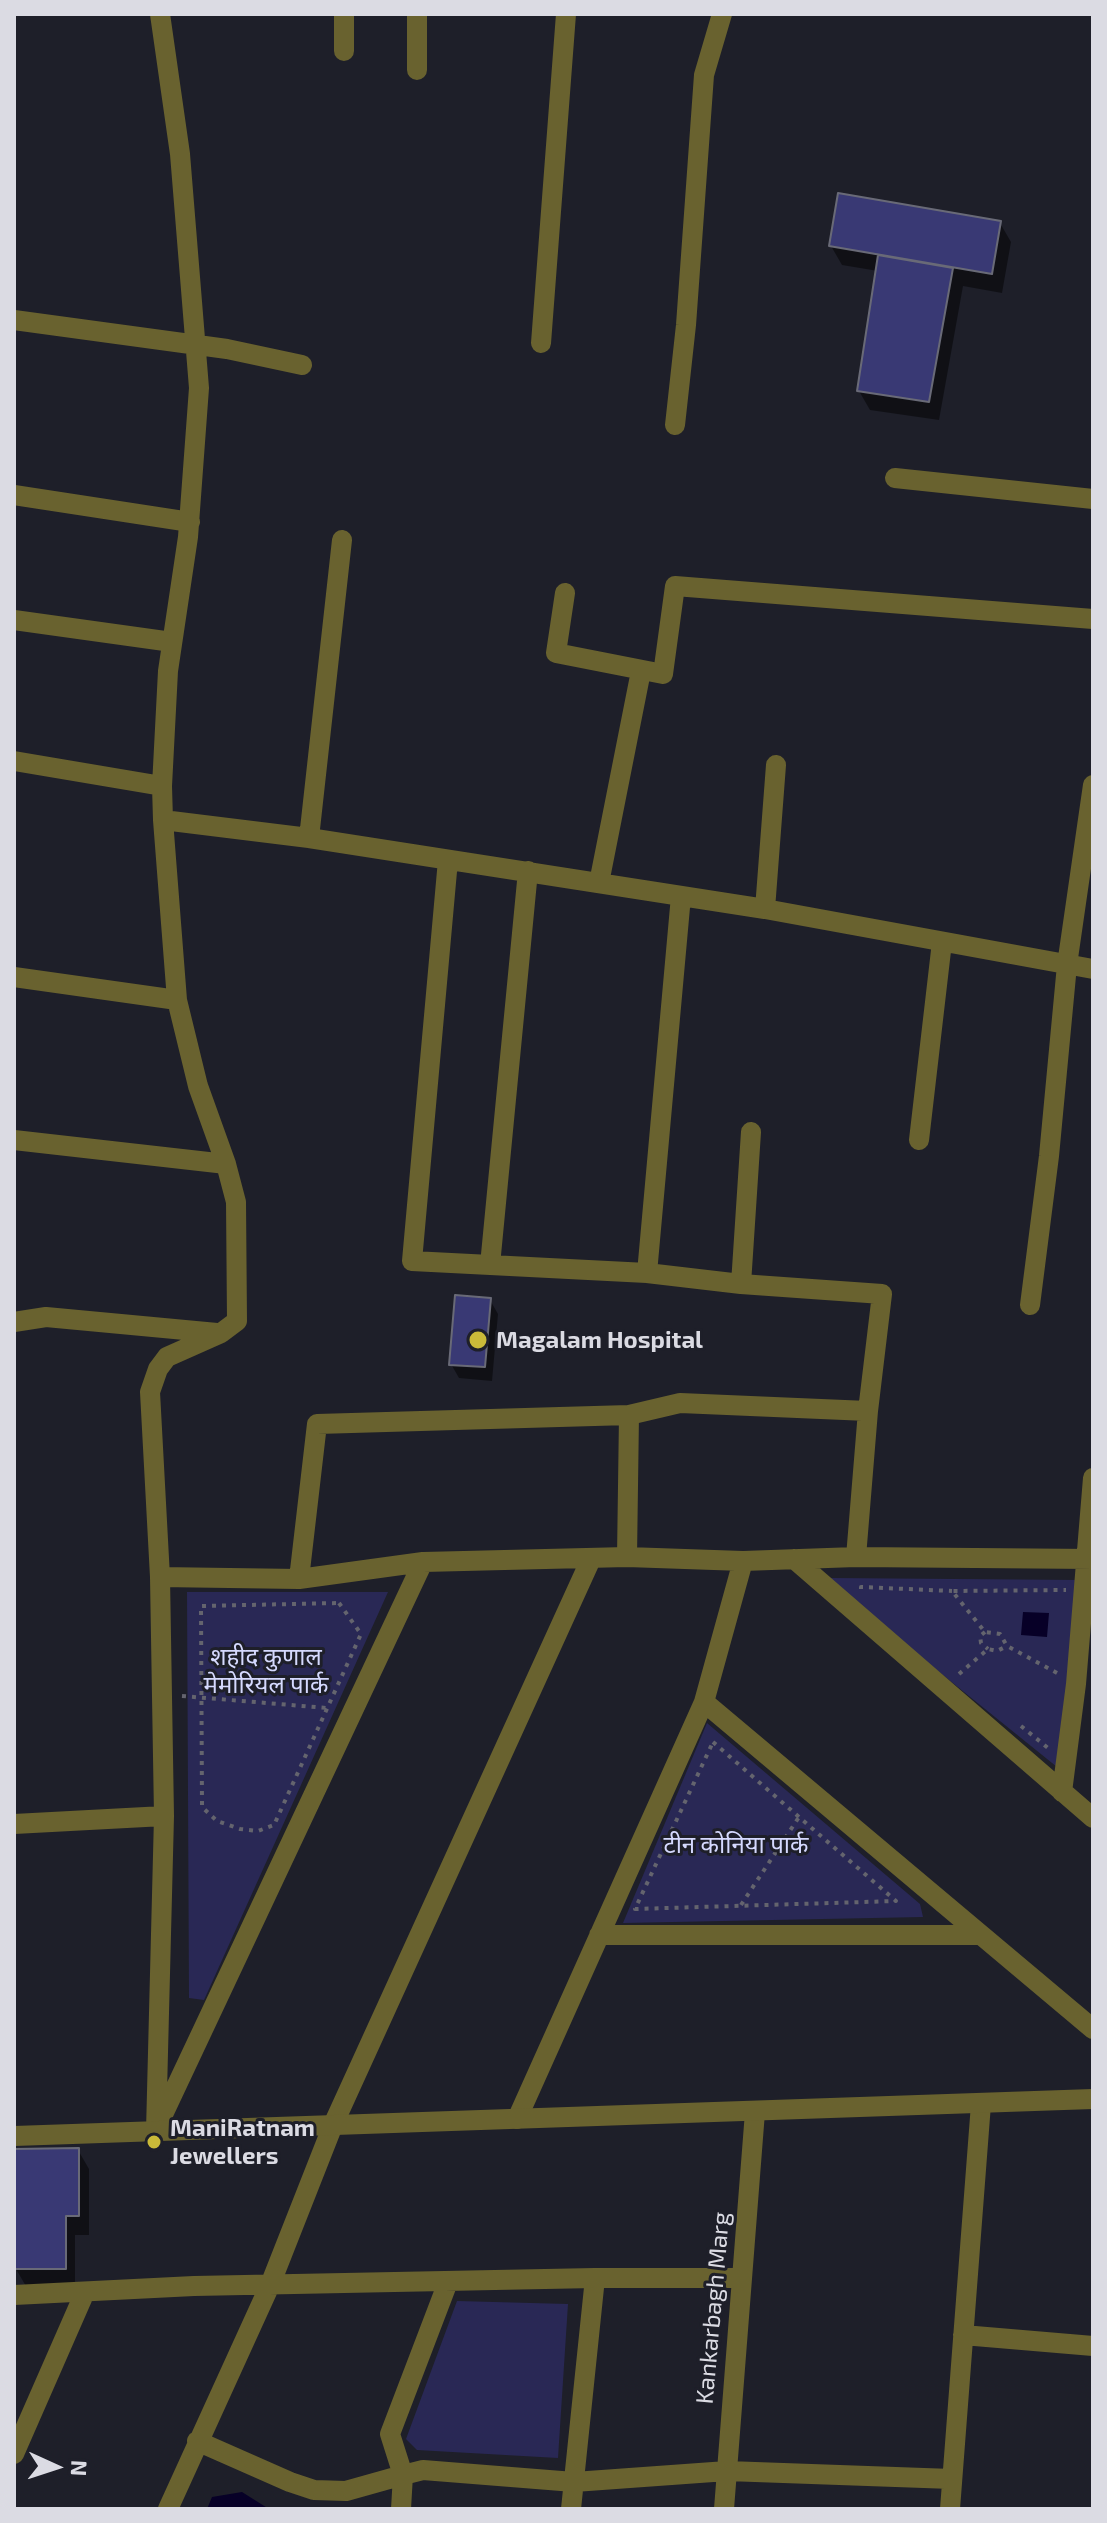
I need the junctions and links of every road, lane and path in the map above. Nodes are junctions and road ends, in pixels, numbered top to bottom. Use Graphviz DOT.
graph roads {
  1 [pos="160,14"];
  2 [pos="344,14"];
  3 [pos="417,14"];
  4 [pos="566,14"];
  5 [pos="722,14"];
  6 [pos="344,51"];
  7 [pos="417,70"];
  8 [pos="14,320"];
  9 [pos="541,343"];
  10 [pos="196,345"];
  11 [pos="302,365"];
  12 [pos="675,425"];
  13 [pos="895,478"];
  14 [pos="14,495"];
  15 [pos="1093,499"];
  16 [pos="190,522"];
  17 [pos="342,540"];
  18 [pos="565,593"];
  19 [pos="1093,619"];
  20 [pos="14,620"];
  21 [pos="172,642"];
  22 [pos="641,671"];
  23 [pos="14,761"];
  24 [pos="776,765"];
  25 [pos="1093,785"];
  26 [pos="162,786"];
  27 [pos="163,820"];
  28 [pos="309,838"];
  29 [pos="448,860"];
  30 [pos="528,871"];
  31 [pos="599,883"];
  32 [pos="681,896"];
  33 [pos="765,909"];
  34 [pos="942,942"];
  35 [pos="1067,965"];
  36 [pos="1093,969"];
  37 [pos="14,977"];
  38 [pos="177,1000"];
  39 [pos="751,1132"];
  40 [pos="14,1140"];
  41 [pos="919,1140"];
  42 [pos="226,1164"];
  43 [pos="490,1265"];
  44 [pos="647,1273"];
  45 [pos="741,1284"];
  46 [pos="1030,1305"];
  47 [pos="14,1322"];
  48 [pos="221,1333"];
  49 [pos="868,1411"];
  50 [pos="629,1415"];
  51 [pos="1093,1478"];
  52 [pos="627,1557"];
  53 [pos="856,1557"];
  54 [pos="591,1559"];
  55 [pos="794,1559"];
  56 [pos="1090,1559"];
  57 [pos="743,1561"];
  58 [pos="423,1562"];
  59 [pos="160,1577"];
  60 [pos="299,1579"];
  61 [pos="1069,1590"];
  62 [pos="952,1591"];
  63 [pos="872,1599"];
  64 [pos="985,1632"];
  65 [pos="1007,1646"];
  66 [pos="988,1649"];
  67 [pos="1060,1659"];
  68 [pos="948,1665"];
  69 [pos="1058,1673"];
  70 [pos="1076,1684"];
  71 [pos="161,1696"];
  72 [pos="201,1696"];
  73 [pos="704,1702"];
  74 [pos="327,1708"];
  75 [pos="1015,1721"];
  76 [pos="1051,1734"];
  77 [pos="1062,1792"];
  78 [pos="164,1816"];
  79 [pos="799,1817"];
  80 [pos="1093,1818"];
  81 [pos="14,1824"];
  82 [pos="740,1905"];
  83 [pos="599,1935"];
  84 [pos="981,1935"];
  85 [pos="1093,2029"];
  86 [pos="1093,2099"];
  87 [pos="981,2104"];
  88 [pos="755,2112"];
  89 [pos="517,2119"];
  90 [pos="333,2125"];
  91 [pos="156,2131"];
  92 [pos="14,2136"];
  93 [pos="595,2278"];
  94 [pos="742,2278"];
  95 [pos="448,2282"];
  96 [pos="270,2285"];
  97 [pos="85,2292"];
  98 [pos="14,2295"];
  99 [pos="963,2335"];
  100 [pos="1093,2346"];
  101 [pos="197,2441"];
  102 [pos="14,2454"];
  103 [pos="727,2471"];
  104 [pos="403,2475"];
  105 [pos="952,2479"];
  106 [pos="574,2482"];
  107 [pos="168,2509"];
  108 [pos="401,2509"];
  109 [pos="571,2509"];
  110 [pos="724,2509"];
  111 [pos="950,2509"];
  1 -- 10 [label="street"];
  2 -- 6 [label="street"];
  3 -- 7 [label="street"];
  4 -- 9 [label="street"];
  5 -- 12 [label="street"];
  8 -- 10 [label="street"];
  10 -- 11 [label="street"];
  10 -- 16 [label="street"];
  13 -- 15 [label="street"];
  14 -- 16 [label="street"];
  16 -- 21 [label="street"];
  17 -- 28 [label="street"];
  18 -- 22 [label="street"];
  19 -- 22 [label="street"];
  20 -- 21 [label="street"];
  21 -- 26 [label="street"];
  22 -- 31 [label="street"];
  23 -- 26 [label="street"];
  24 -- 33 [label="street"];
  25 -- 35 [label="street"];
  26 -- 27 [label="street"];
  27 -- 28 [label="street"];
  27 -- 38 [label="street"];
  28 -- 29 [label="street"];
  29 -- 30 [label="street"];
  29 -- 43 [label="street"];
  30 -- 31 [label="street"];
  30 -- 43 [label="street"];
  31 -- 32 [label="street"];
  32 -- 33 [label="street"];
  32 -- 44 [label="street"];
  33 -- 34 [label="street"];
  34 -- 35 [label="street"];
  34 -- 41 [label="street"];
  35 -- 36 [label="street"];
  35 -- 46 [label="street"];
  37 -- 38 [label="street"];
  38 -- 42 [label="street"];
  39 -- 45 [label="street"];
  40 -- 42 [label="street"];
  42 -- 48 [label="street"];
  43 -- 44 [label="street"];
  44 -- 45 [label="street"];
  45 -- 49 [label="street"];
  47 -- 48 [label="street"];
  48 -- 59 [label="street"];
  49 -- 50 [label="street"];
  49 -- 53 [label="street"];
  50 -- 52 [label="street"];
  50 -- 60 [label="street"];
  51 -- 56 [label="street"];
  52 -- 54 [label="street"];
  52 -- 57 [label="street"];
  53 -- 55 [label="street"];
  53 -- 56 [label="street"];
  54 -- 58 [label="street"];
  54 -- 90 [label="street"];
  55 -- 57 [label="street"];
  55 -- 77 [label="street"];
  56 -- 70 [label="street"];
  57 -- 73 [label="street"];
  58 -- 60 [label="street"];
  58 -- 91 [label="street"];
  59 -- 60 [label="street"];
  59 -- 71 [label="street"];
  61 -- 62 [label="path"];
  62 -- 63 [label="path"];
  62 -- 64 [label="path"];
  64 -- 65 [label="path"];
  64 -- 66 [label="path"];
  65 -- 66 [label="path"];
  65 -- 69 [label="path"];
  66 -- 68 [label="path"];
  67 -- 69 [label="path"];
  69 -- 70 [label="path"];
  70 -- 77 [label="street"];
  71 -- 72 [label="path"];
  71 -- 78 [label="street"];
  72 -- 74 [label="path"];
  72 -- 74 [label="path"];
  72 -- 74 [label="path"];
  73 -- 83 [label="street"];
  73 -- 84 [label="street"];
  75 -- 76 [label="path"];
  77 -- 80 [label="street"];
  78 -- 81 [label="street"];
  78 -- 91 [label="street"];
  79 -- 82 [label="path"];
  79 -- 82 [label="path"];
  79 -- 82 [label="path"];
  83 -- 84 [label="street"];
  83 -- 89 [label="street"];
  84 -- 85 [label="street"];
  86 -- 87 [label="street"];
  87 -- 88 [label="street"];
  87 -- 99 [label="street"];
  88 -- 89 [label="street"];
  88 -- 94 [label="street, Kankarbagh Marg"];
  89 -- 90 [label="street"];
  90 -- 91 [label="street"];
  90 -- 96 [label="street"];
  91 -- 92 [label="street"];
  93 -- 94 [label="street"];
  93 -- 95 [label="street"];
  93 -- 106 [label="street"];
  94 -- 103 [label="street, Kankarbagh Marg"];
  95 -- 96 [label="street"];
  95 -- 104 [label="street"];
  96 -- 97 [label="street"];
  96 -- 101 [label="street"];
  97 -- 98 [label="street"];
  97 -- 102 [label="street"];
  99 -- 100 [label="street"];
  99 -- 105 [label="street"];
  101 -- 104 [label="street"];
  101 -- 107 [label="street"];
  103 -- 105 [label="street"];
  103 -- 106 [label="street"];
  103 -- 110 [label="street, Kankarbagh Marg"];
  104 -- 106 [label="street"];
  104 -- 108 [label="street"];
  105 -- 111 [label="street"];
  106 -- 109 [label="street"];
}
